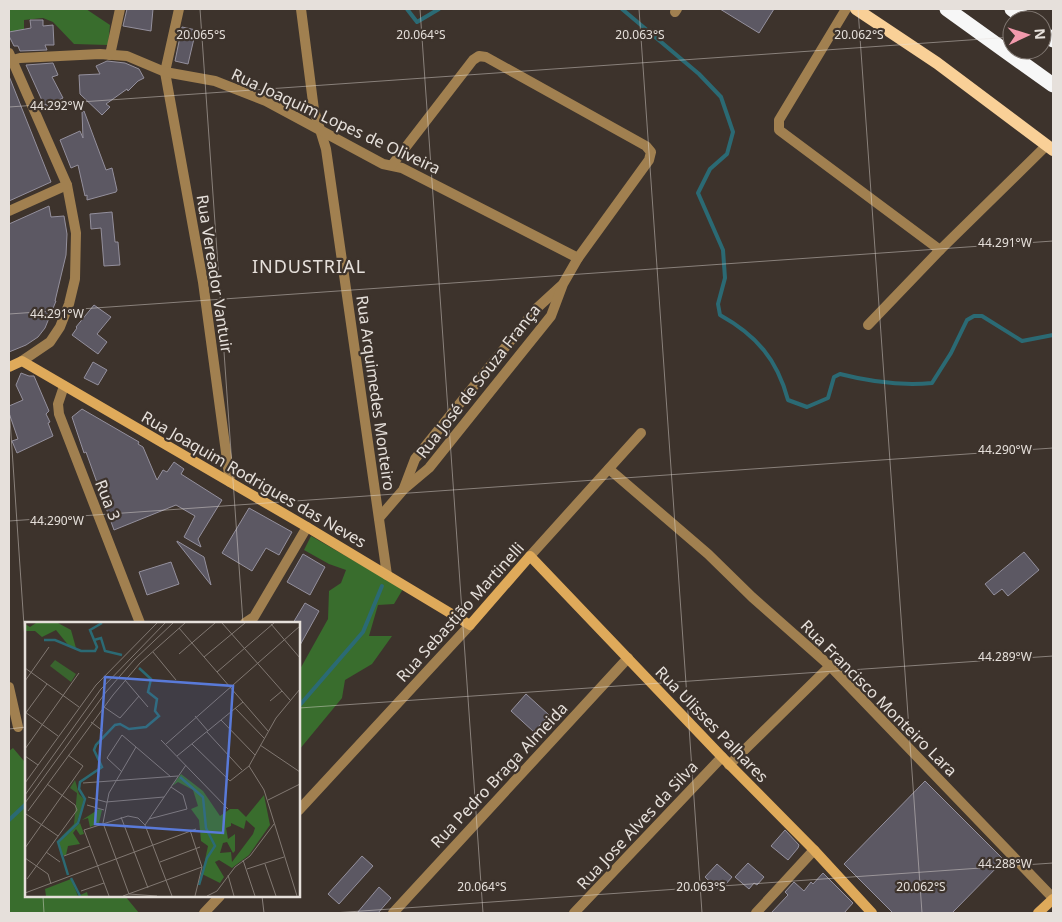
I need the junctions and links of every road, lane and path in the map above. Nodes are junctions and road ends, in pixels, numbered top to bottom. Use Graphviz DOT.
graph roads {
  1 [pos="120,9"];
  2 [pos="180,9"];
  3 [pos="301,9"];
  4 [pos="846,9"];
  5 [pos="856,9"];
  6 [pos="947,9"];
  7 [pos="110,54"];
  8 [pos="10,58"];
  9 [pos="165,72"];
  10 [pos="1053,85"];
  11 [pos="319,130"];
  12 [pos="1050,147"];
  13 [pos="392,165"];
  14 [pos="67,185"];
  15 [pos="9,211"];
  16 [pos="940,250"];
  17 [pos="578,258"];
  18 [pos="563,284"];
  19 [pos="868,325"];
  20 [pos="22,361"];
  21 [pos="9,367"];
  22 [pos="64,386"];
  23 [pos="641,433"];
  24 [pos="609,468"];
  25 [pos="230,482"];
  26 [pos="404,489"];
  27 [pos="379,518"];
  28 [pos="307,527"];
  29 [pos="530,556"];
  30 [pos="387,575"];
  31 [pos="140,622"];
  32 [pos="246,622"];
  33 [pos="470,624"];
  34 [pos="628,658"];
  35 [pos="830,666"];
  36 [pos="9,688"];
  37 [pos="18,727"];
  38 [pos="726,761"];
  39 [pos="300,809"];
  40 [pos="814,850"];
  41 [pos="219,897"];
  42 [pos="1053,898"];
  43 [pos="204,913"];
  44 [pos="393,913"];
  45 [pos="574,913"];
  46 [pos="756,913"];
  47 [pos="872,913"];
  48 [pos="1038,913"];
  1 -- 7 [label="street"];
  2 -- 9 [label="street"];
  3 -- 11 [label="street, Rua Arquimedes Monteiro"];
  4 -- 16 [label="street"];
  5 -- 12 [label="main road"];
  6 -- 10 [label="highway"];
  7 -- 8 [label="street, Rua Joaquim Lopes de Oliveira"];
  7 -- 9 [label="street, Rua Joaquim Lopes de Oliveira"];
  8 -- 14 [label="street"];
  9 -- 11 [label="street, Rua Joaquim Lopes de Oliveira"];
  9 -- 25 [label="street, Rua Vereador Vantuir"];
  11 -- 13 [label="street, Rua Joaquim Lopes de Oliveira"];
  11 -- 27 [label="street, Rua Arquimedes Monteiro"];
  12 -- 16 [label="street"];
  13 -- 17 [label="street, Rua Joaquim Lopes de Oliveira"];
  13 -- 17 [label="street, Rua José de Souza França"];
  14 -- 15 [label="street"];
  14 -- 20 [label="street"];
  16 -- 19 [label="street"];
  17 -- 18 [label="street, Rua José de Souza França"];
  18 -- 26 [label="street, Rua José de Souza França"];
  18 -- 26 [label="street, Rua José de Souza França"];
  20 -- 21 [label="street"];
  20 -- 22 [label="street, Rua Joaquim Rodrigues das Neves"];
  22 -- 25 [label="street, Rua Joaquim Rodrigues das Neves"];
  22 -- 31 [label="street, Rua 3"];
  23 -- 24 [label="street, Rua Sebastião Martinelli"];
  24 -- 29 [label="street, Rua Sebastião Martinelli"];
  24 -- 35 [label="street, Rua Francisco Monteiro Lara"];
  25 -- 28 [label="street, Rua Joaquim Rodrigues das Neves"];
  26 -- 27 [label="street, Rua José de Souza França"];
  27 -- 30 [label="street, Rua Arquimedes Monteiro"];
  28 -- 30 [label="street, Rua Joaquim Rodrigues das Neves"];
  28 -- 32 [label="street"];
  29 -- 33 [label="street, Rua Sebastião Martinelli"];
  29 -- 34 [label="street, Rua Ulisses Palhares"];
  30 -- 33 [label="street, Rua Joaquim Rodrigues das Neves"];
  33 -- 39 [label="street, Rua Sebastião Martinelli"];
  34 -- 38 [label="street, Rua Ulisses Palhares"];
  34 -- 44 [label="street, Rua Pedro Braga Almeida"];
  35 -- 38 [label="street, Rua Jose Alves da Silva"];
  35 -- 42 [label="street, Rua Francisco Monteiro Lara"];
  36 -- 37 [label="street"];
  38 -- 40 [label="street, Rua Ulisses Palhares"];
  38 -- 45 [label="street, Rua Jose Alves da Silva"];
  40 -- 46 [label="street"];
  40 -- 47 [label="street, Rua Ulisses Palhares"];
  41 -- 43 [label="street"];
  42 -- 48 [label="street"];
}
